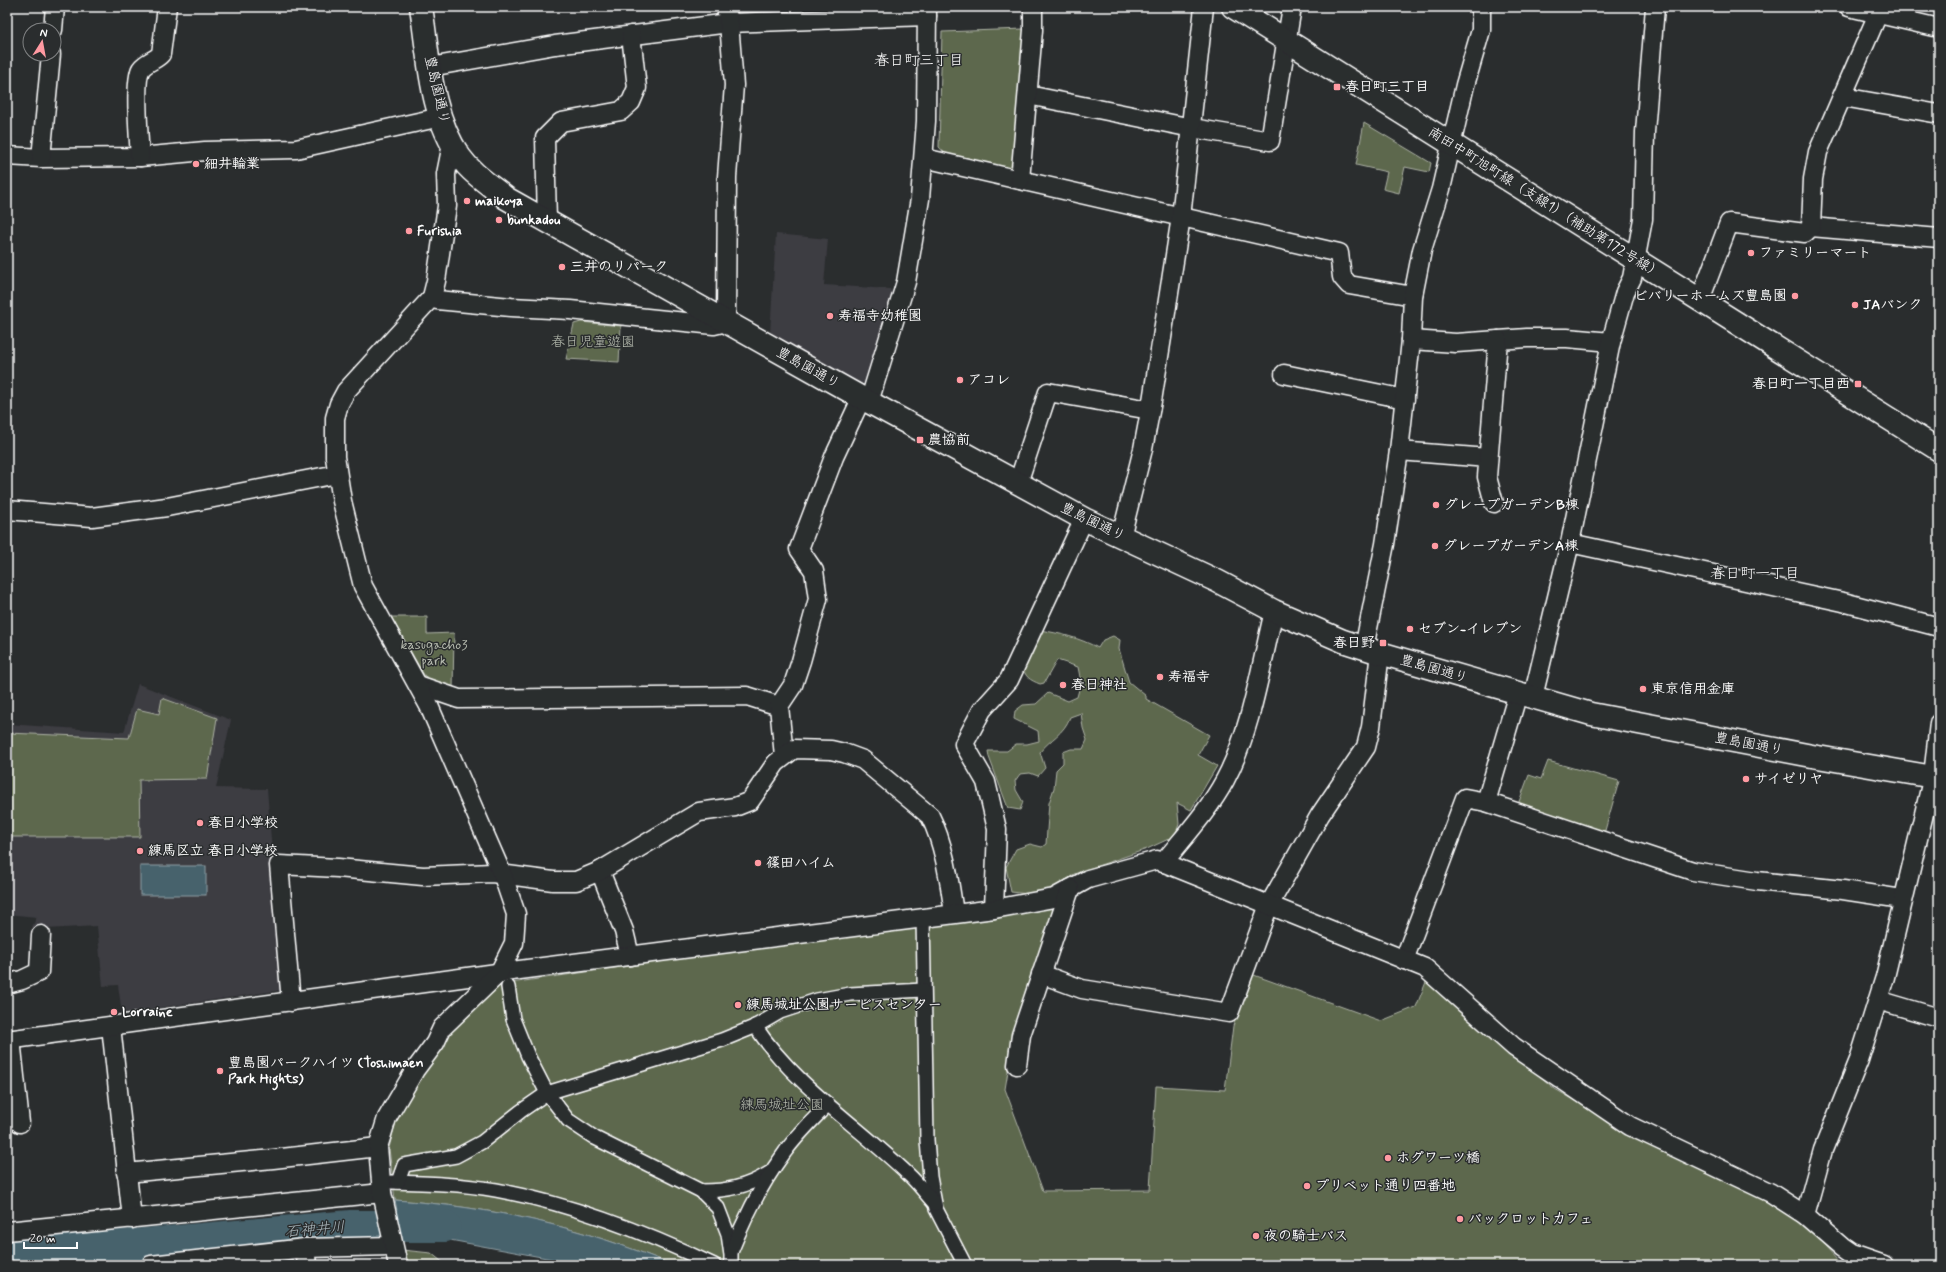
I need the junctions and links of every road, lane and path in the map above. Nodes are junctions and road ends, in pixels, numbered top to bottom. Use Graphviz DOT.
graph roads {
  1 [pos="55,7"];
  2 [pos="167,7"];
  3 [pos="421,7"];
  4 [pos="1033,7"];
  5 [pos="1204,7"];
  6 [pos="1233,7"];
  7 [pos="1292,7"];
  8 [pos="1481,7"];
  9 [pos="1655,7"];
  10 [pos="1849,7"];
  11 [pos="1880,11"];
  12 [pos="927,12"];
  13 [pos="727,15"];
  14 [pos="54,22"];
  15 [pos="1939,28"];
  16 [pos="631,35"];
  17 [pos="1287,40"];
  18 [pos="50,62"];
  19 [pos="430,67"];
  20 [pos="1028,96"];
  21 [pos="1843,96"];
  22 [pos="1939,114"];
  23 [pos="441,117"];
  24 [pos="1192,128"];
  25 [pos="452,144"];
  26 [pos="1451,144"];
  27 [pos="7,156"];
  28 [pos="140,157"];
  29 [pos="41,158"];
  30 [pos="924,158"];
  31 [pos="1020,180"];
  32 [pos="1181,217"];
  33 [pos="547,222"];
  34 [pos="1811,227"];
  35 [pos="1939,238"];
  36 [pos="1635,259"];
  37 [pos="1413,296"];
  38 [pos="432,297"];
  39 [pos="1700,300"];
  40 [pos="726,322"];
  41 [pos="1411,340"];
  42 [pos="1498,340"];
  43 [pos="1611,342"];
  44 [pos="1284,374"];
  45 [pos="1405,399"];
  46 [pos="865,400"];
  47 [pos="1150,410"];
  48 [pos="1939,450"];
  49 [pos="1399,451"];
  50 [pos="1488,458"];
  51 [pos="337,474"];
  52 [pos="1018,483"];
  53 [pos="1494,503"];
  54 [pos="7,510"];
  55 [pos="1084,519"];
  56 [pos="1121,537"];
  57 [pos="1570,543"];
  58 [pos="1274,611"];
  59 [pos="1939,627"];
  60 [pos="1372,651"];
  61 [pos="418,685"];
  62 [pos="1525,695"];
  63 [pos="779,706"];
  64 [pos="1939,723"];
  65 [pos="784,756"];
  66 [pos="1936,777"];
  67 [pos="1486,802"];
  68 [pos="1163,863"];
  69 [pos="600,871"];
  70 [pos="503,876"];
  71 [pos="1070,889"];
  72 [pos="1902,898"];
  73 [pos="1269,905"];
  74 [pos="994,909"];
  75 [pos="954,913"];
  76 [pos="923,917"];
  77 [pos="41,934"];
  78 [pos="630,956"];
  79 [pos="1404,960"];
  80 [pos="1041,974"];
  81 [pos="503,980"];
  82 [pos="7,984"];
  83 [pos="923,990"];
  84 [pos="1878,1000"];
  85 [pos="291,1002"];
  86 [pos="1939,1018"];
  87 [pos="111,1026"];
  88 [pos="755,1026"];
  89 [pos="9,1039"];
  90 [pos="1017,1065"];
  91 [pos="547,1093"];
  92 [pos="828,1104"];
  93 [pos="20,1123"];
  94 [pos="378,1147"];
  95 [pos="773,1171"];
  96 [pos="126,1173"];
  97 [pos="387,1186"];
  98 [pos="701,1191"];
  99 [pos="936,1205"];
  100 [pos="1805,1215"];
  101 [pos="132,1219"];
  102 [pos="7,1231"];
  103 [pos="392,1246"];
  104 [pos="306,1256"];
  105 [pos="731,1259"];
  106 [pos="151,1265"];
  107 [pos="398,1265"];
  108 [pos="714,1265"];
  109 [pos="965,1265"];
  110 [pos="1884,1265"];
  1 -- 14 [label="street"];
  2 -- 28 [label="street"];
  3 -- 19 [label="street, 豊島園通り"];
  4 -- 20 [label="street"];
  5 -- 24 [label="street"];
  6 -- 17 [label="street, 南田中町旭町線（支線1）（補助第172号線）"];
  7 -- 17 [label="street"];
  8 -- 26 [label="street"];
  9 -- 36 [label="street"];
  10 -- 11 [label="street"];
  11 -- 15 [label="street"];
  11 -- 21 [label="street"];
  12 -- 13 [label="street"];
  12 -- 30 [label="street"];
  13 -- 16 [label="street"];
  13 -- 40 [label="street"];
  16 -- 19 [label="street"];
  16 -- 33 [label="street"];
  17 -- 24 [label="street"];
  17 -- 26 [label="street, 南田中町旭町線（支線1）（補助第172号線）"];
  18 -- 29 [label="street"];
  19 -- 23 [label="street, 豊島園通り"];
  20 -- 24 [label="street"];
  20 -- 31 [label="street"];
  21 -- 22 [label="street"];
  21 -- 34 [label="street"];
  23 -- 25 [label="street, 豊島園通り"];
  23 -- 28 [label="street"];
  24 -- 32 [label="street"];
  25 -- 33 [label="street, 豊島園通り"];
  25 -- 38 [label="street"];
  26 -- 36 [label="street, 南田中町旭町線（支線1）（補助第172号線）"];
  26 -- 37 [label="street"];
  27 -- 29 [label="street"];
  28 -- 29 [label="street"];
  30 -- 31 [label="street"];
  30 -- 46 [label="street"];
  31 -- 32 [label="street"];
  32 -- 37 [label="street"];
  32 -- 47 [label="street"];
  33 -- 40 [label="street, 豊島園通り"];
  34 -- 35 [label="street"];
  34 -- 39 [label="street"];
  36 -- 39 [label="street, 南田中町旭町線（支線1）（補助第172号線）"];
  36 -- 43 [label="street"];
  37 -- 41 [label="street"];
  38 -- 40 [label="street"];
  38 -- 51 [label="street"];
  39 -- 48 [label="street, 南田中町旭町線（支線1）（補助第172号線）"];
  40 -- 46 [label="street, 豊島園通り"];
  41 -- 42 [label="street"];
  41 -- 45 [label="street"];
  42 -- 43 [label="street"];
  42 -- 50 [label="street"];
  43 -- 57 [label="street"];
  44 -- 45 [label="street"];
  45 -- 49 [label="street"];
  46 -- 52 [label="street, 豊島園通り"];
  46 -- 63 [label="street"];
  47 -- 52 [label="street"];
  47 -- 56 [label="street"];
  49 -- 50 [label="street"];
  49 -- 60 [label="street"];
  50 -- 53 [label="street"];
  51 -- 54 [label="street"];
  51 -- 61 [label="street"];
  52 -- 55 [label="street, 豊島園通り"];
  55 -- 56 [label="street, 豊島園通り"];
  55 -- 74 [label="street"];
  56 -- 58 [label="street, 豊島園通り"];
  57 -- 59 [label="street"];
  57 -- 62 [label="street"];
  58 -- 60 [label="street, 豊島園通り"];
  58 -- 68 [label="street"];
  60 -- 62 [label="street, 豊島園通り"];
  60 -- 73 [label="street"];
  61 -- 63 [label="street"];
  61 -- 70 [label="street"];
  62 -- 66 [label="street, 豊島園通り"];
  62 -- 67 [label="street"];
  63 -- 65 [label="street"];
  64 -- 66 [label="street"];
  65 -- 69 [label="street"];
  65 -- 75 [label="street"];
  66 -- 72 [label="street"];
  67 -- 72 [label="street"];
  67 -- 79 [label="street"];
  68 -- 71 [label="street"];
  68 -- 73 [label="street"];
  69 -- 70 [label="street"];
  69 -- 78 [label="street"];
  70 -- 81 [label="street"];
  70 -- 85 [label="street"];
  71 -- 74 [label="street"];
  71 -- 80 [label="street"];
  72 -- 84 [label="street"];
  73 -- 79 [label="street"];
  73 -- 80 [label="street"];
  74 -- 75 [label="street"];
  75 -- 76 [label="street"];
  76 -- 78 [label="street"];
  76 -- 83 [label="street"];
  77 -- 82 [label="street"];
  78 -- 81 [label="street"];
  79 -- 100 [label="street"];
  80 -- 90 [label="street"];
  81 -- 85 [label="street"];
  81 -- 91 [label="street"];
  81 -- 94 [label="street"];
  83 -- 88 [label="street"];
  83 -- 99 [label="street"];
  84 -- 86 [label="street"];
  84 -- 100 [label="street"];
  85 -- 87 [label="street"];
  87 -- 89 [label="street"];
  87 -- 96 [label="street"];
  88 -- 91 [label="street"];
  88 -- 92 [label="street"];
  89 -- 93 [label="street"];
  91 -- 97 [label="street"];
  91 -- 98 [label="street"];
  92 -- 95 [label="street"];
  92 -- 99 [label="street"];
  94 -- 96 [label="street"];
  94 -- 97 [label="street"];
  95 -- 98 [label="street"];
  95 -- 105 [label="street"];
  96 -- 101 [label="street"];
  97 -- 101 [label="street"];
  97 -- 103 [label="street"];
  97 -- 108 [label="street"];
  98 -- 105 [label="street"];
  99 -- 109 [label="street"];
  100 -- 110 [label="street"];
  101 -- 102 [label="street"];
  103 -- 104 [label="street"];
  103 -- 107 [label="street"];
  104 -- 106 [label="street"];
}
